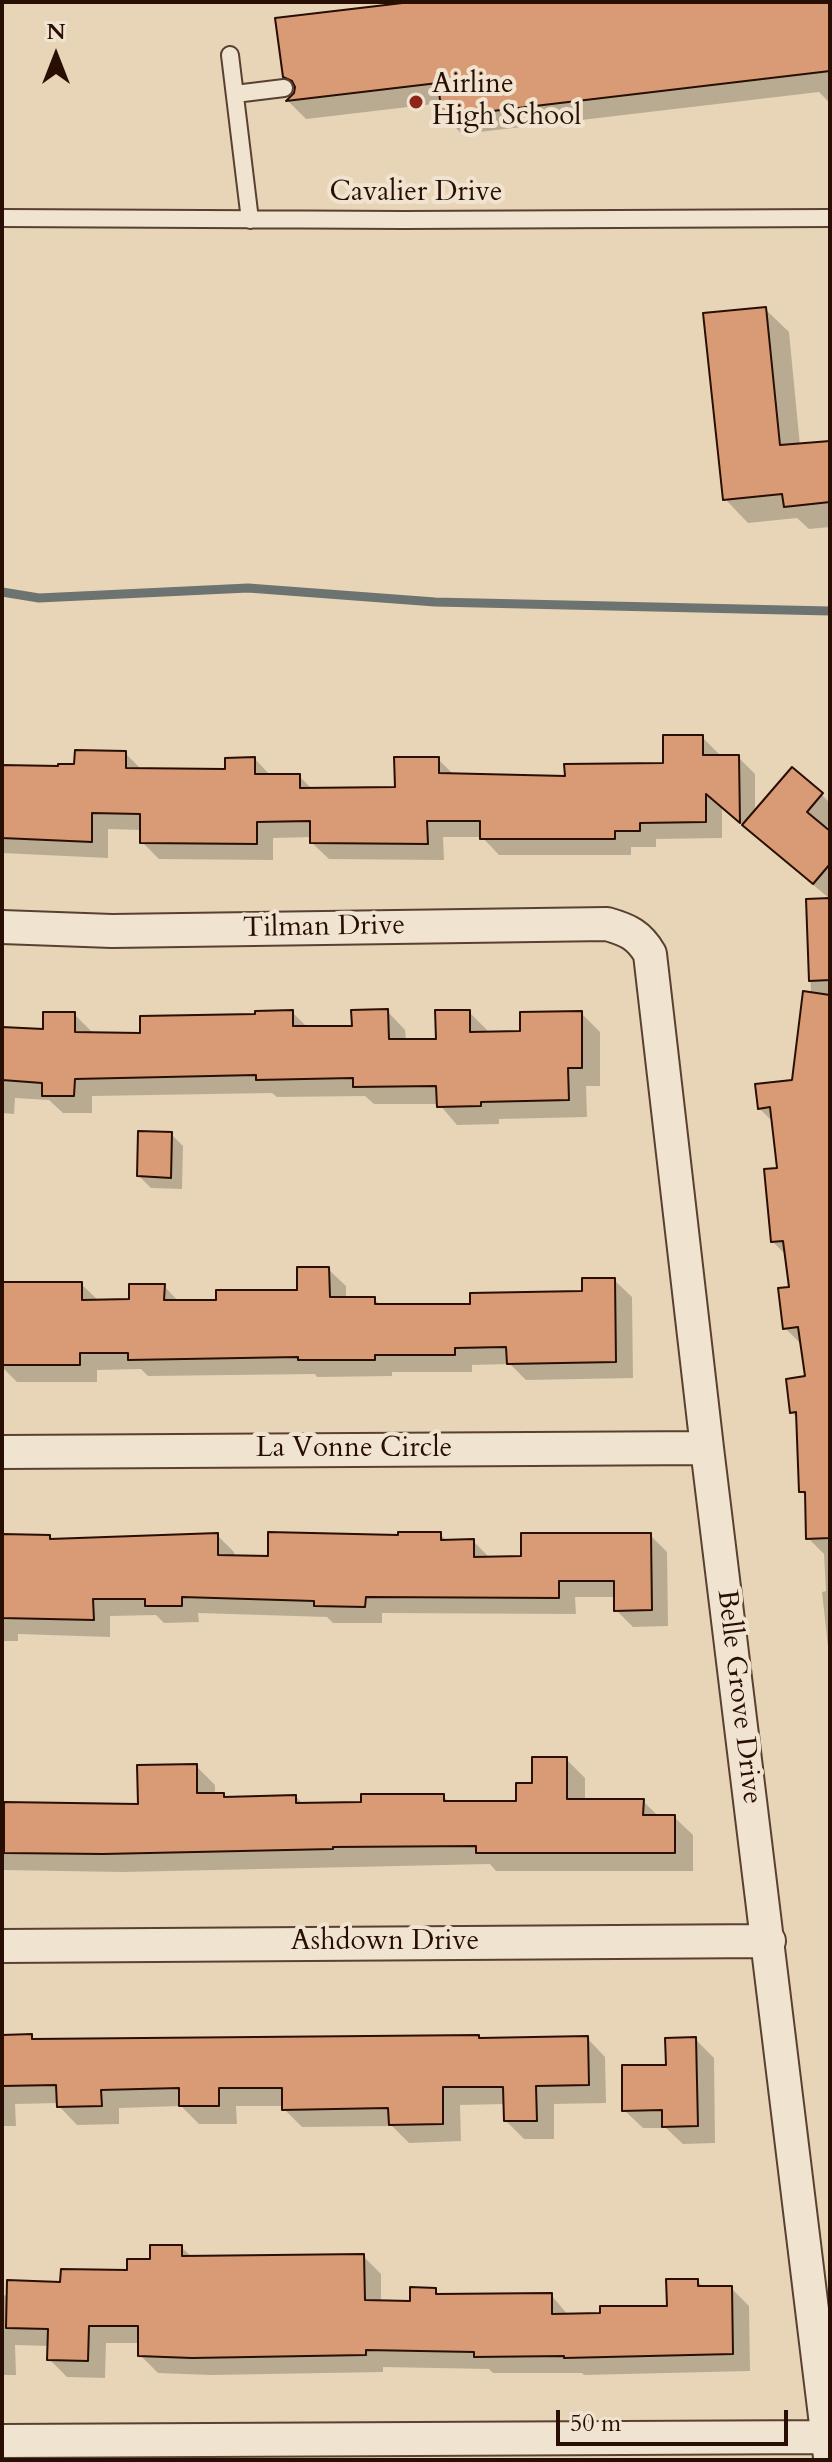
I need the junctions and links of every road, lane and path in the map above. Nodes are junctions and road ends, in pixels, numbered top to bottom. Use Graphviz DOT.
graph roads {
  1 [pos="230,55"];
  2 [pos="284,88"];
  3 [pos="235,94"];
  4 [pos="2,218"];
  5 [pos="830,218"];
  6 [pos="250,220"];
  7 [pos="2,927"];
  8 [pos="642,939"];
  9 [pos="707,1448"];
  10 [pos="2,1452"];
  11 [pos="769,1941"];
  12 [pos="2,1946"];
  13 [pos="2,2441"];
  14 [pos="829,2447"];
  1 -- 3 [label="lane"];
  2 -- 3 [label="lane"];
  3 -- 6 [label="lane"];
  4 -- 6 [label="lane, Cavalier Drive"];
  5 -- 6 [label="lane, Cavalier Drive"];
  7 -- 8 [label="street, Tilman Drive"];
  8 -- 9 [label="street, Belle Grove Drive"];
  9 -- 10 [label="street, La Vonne Circle"];
  9 -- 11 [label="street, Belle Grove Drive"];
  11 -- 12 [label="street, Ashdown Drive"];
  11 -- 14 [label="street, Belle Grove Drive"];
  13 -- 14 [label="street"];
}
